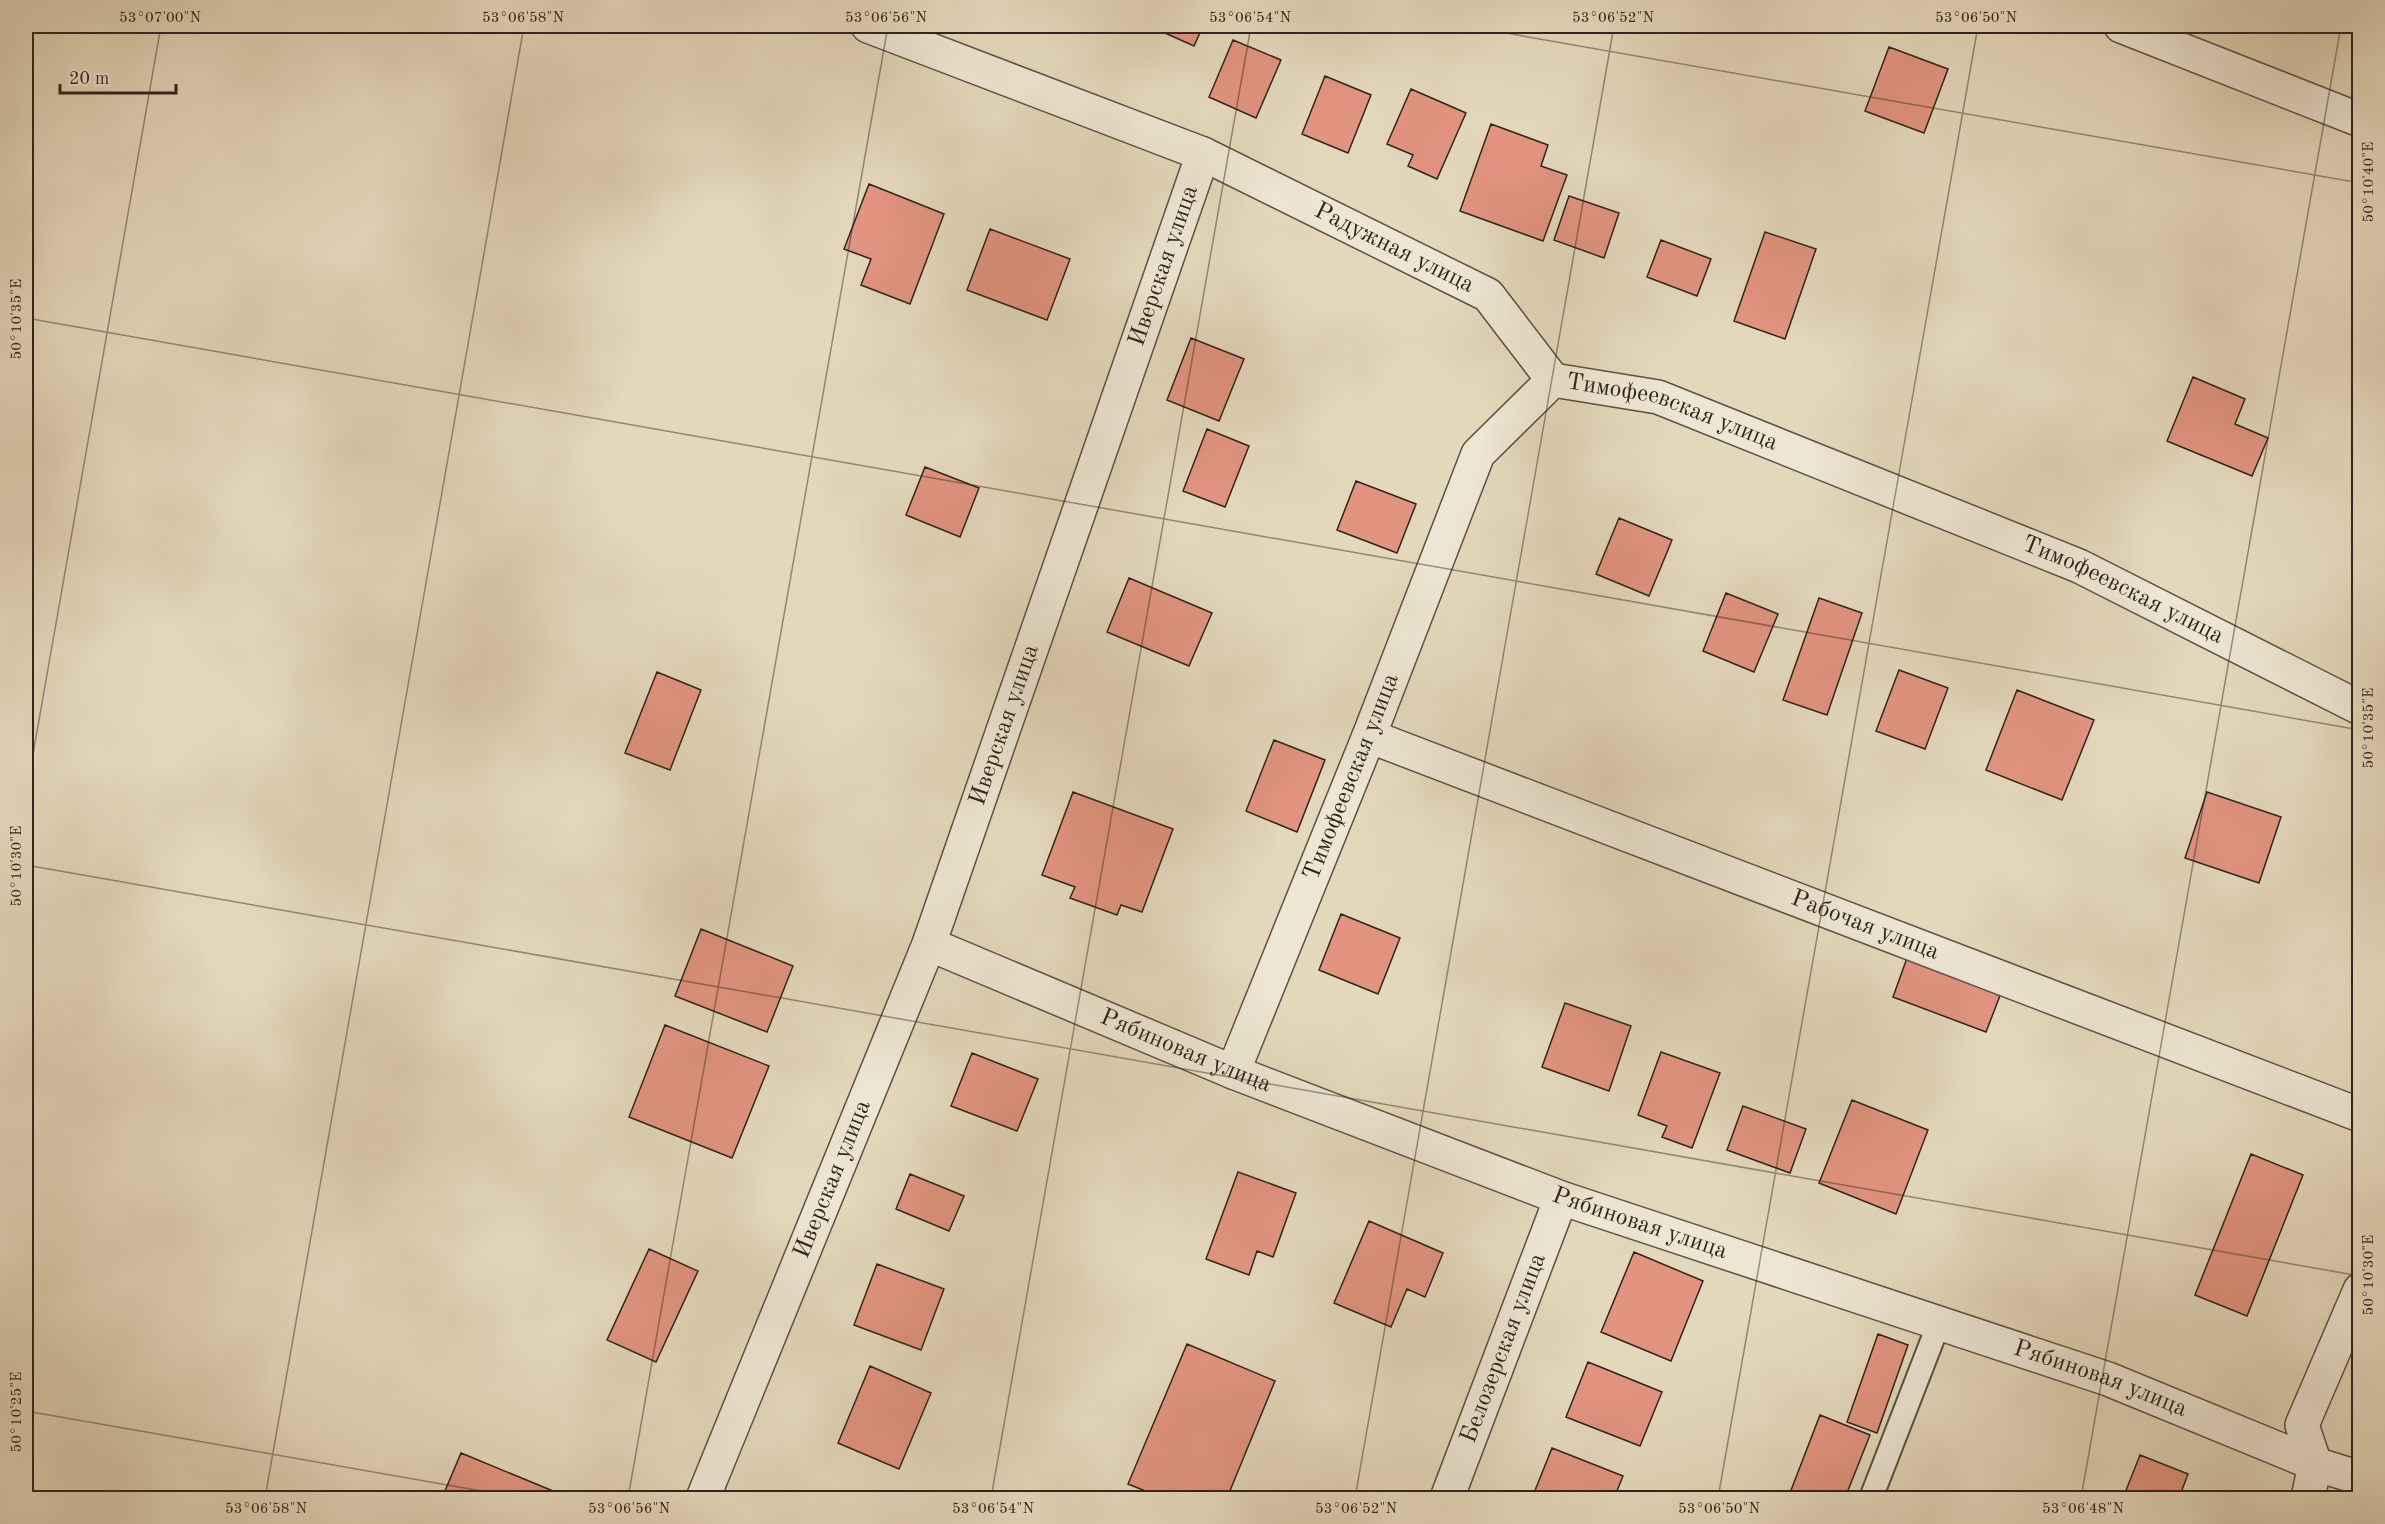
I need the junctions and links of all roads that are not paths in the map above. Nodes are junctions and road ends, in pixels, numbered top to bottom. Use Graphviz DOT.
graph roads {
  1 [pos="868,26"];
  2 [pos="2121,26"];
  3 [pos="2360,120"];
  4 [pos="1203,154"];
  5 [pos="1553,380"];
  6 [pos="2360,708"];
  7 [pos="1369,736"];
  8 [pos="929,944"];
  9 [pos="1233,1072"];
  10 [pos="2360,1115"];
  11 [pos="1561,1198"];
  12 [pos="2360,1290"];
  13 [pos="1939,1323"];
  14 [pos="2315,1464"];
  15 [pos="2360,1478"];
  16 [pos="703,1498"];
  17 [pos="1447,1498"];
  18 [pos="1871,1498"];
  19 [pos="2308,1498"];
  1 -- 4 [label="street, Иверская улица"];
  2 -- 3 [label="street"];
  4 -- 5 [label="street, Радужная улица"];
  4 -- 8 [label="street, Иверская улица"];
  5 -- 6 [label="street, Тимофеевская улица"];
  5 -- 7 [label="street, Тимофеевская улица"];
  7 -- 9 [label="street, Тимофеевская улица"];
  7 -- 10 [label="street, Рабочая улица"];
  8 -- 9 [label="street, Рябиновая улица"];
  8 -- 16 [label="street, Иверская улица"];
  9 -- 11 [label="street, Рябиновая улица"];
  11 -- 13 [label="street, Рябиновая улица"];
  11 -- 17 [label="street, Белозерская улица"];
  12 -- 14 [label="street"];
  13 -- 14 [label="street, Рябиновая улица"];
  13 -- 18 [label="lane"];
  14 -- 15 [label="street, Рябиновая улица"];
  14 -- 19 [label="street"];
}
